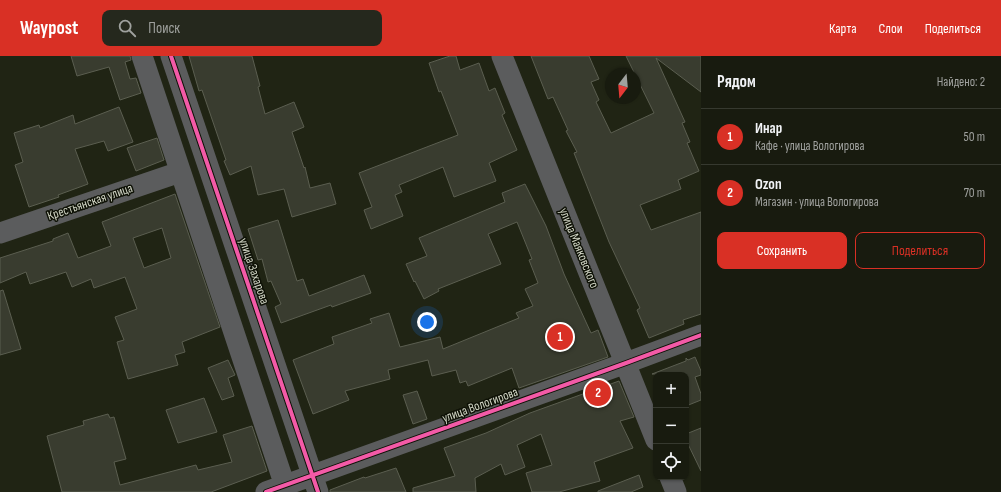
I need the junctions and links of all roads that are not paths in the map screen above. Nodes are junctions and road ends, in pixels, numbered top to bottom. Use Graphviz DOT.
graph roads {
  1 [pos="142,56"];
  2 [pos="171,56"];
  3 [pos="502,56"];
  4 [pos="180,172"];
  5 [pos="0,234"];
  6 [pos="701,334"];
  7 [pos="626,363"];
  8 [pos="653,432"];
  9 [pos="671,480"];
  10 [pos="315,484"];
  11 [pos="279,490"];
  12 [pos="676,492"];
  1 -- 4 [label="street"];
  2 -- 10 [label="street, улица Захарова"];
  3 -- 7 [label="street, улица Маяковского"];
  4 -- 5 [label="street, Крестьянская улица"];
  4 -- 11 [label="street"];
  6 -- 7 [label="street, улица Вологирова"];
  7 -- 8 [label="street, улица Маяковского"];
  7 -- 10 [label="street, улица Вологирова"];
  9 -- 12 [label="street"];
  10 -- 11 [label="street, улица Вологирова"];
}
